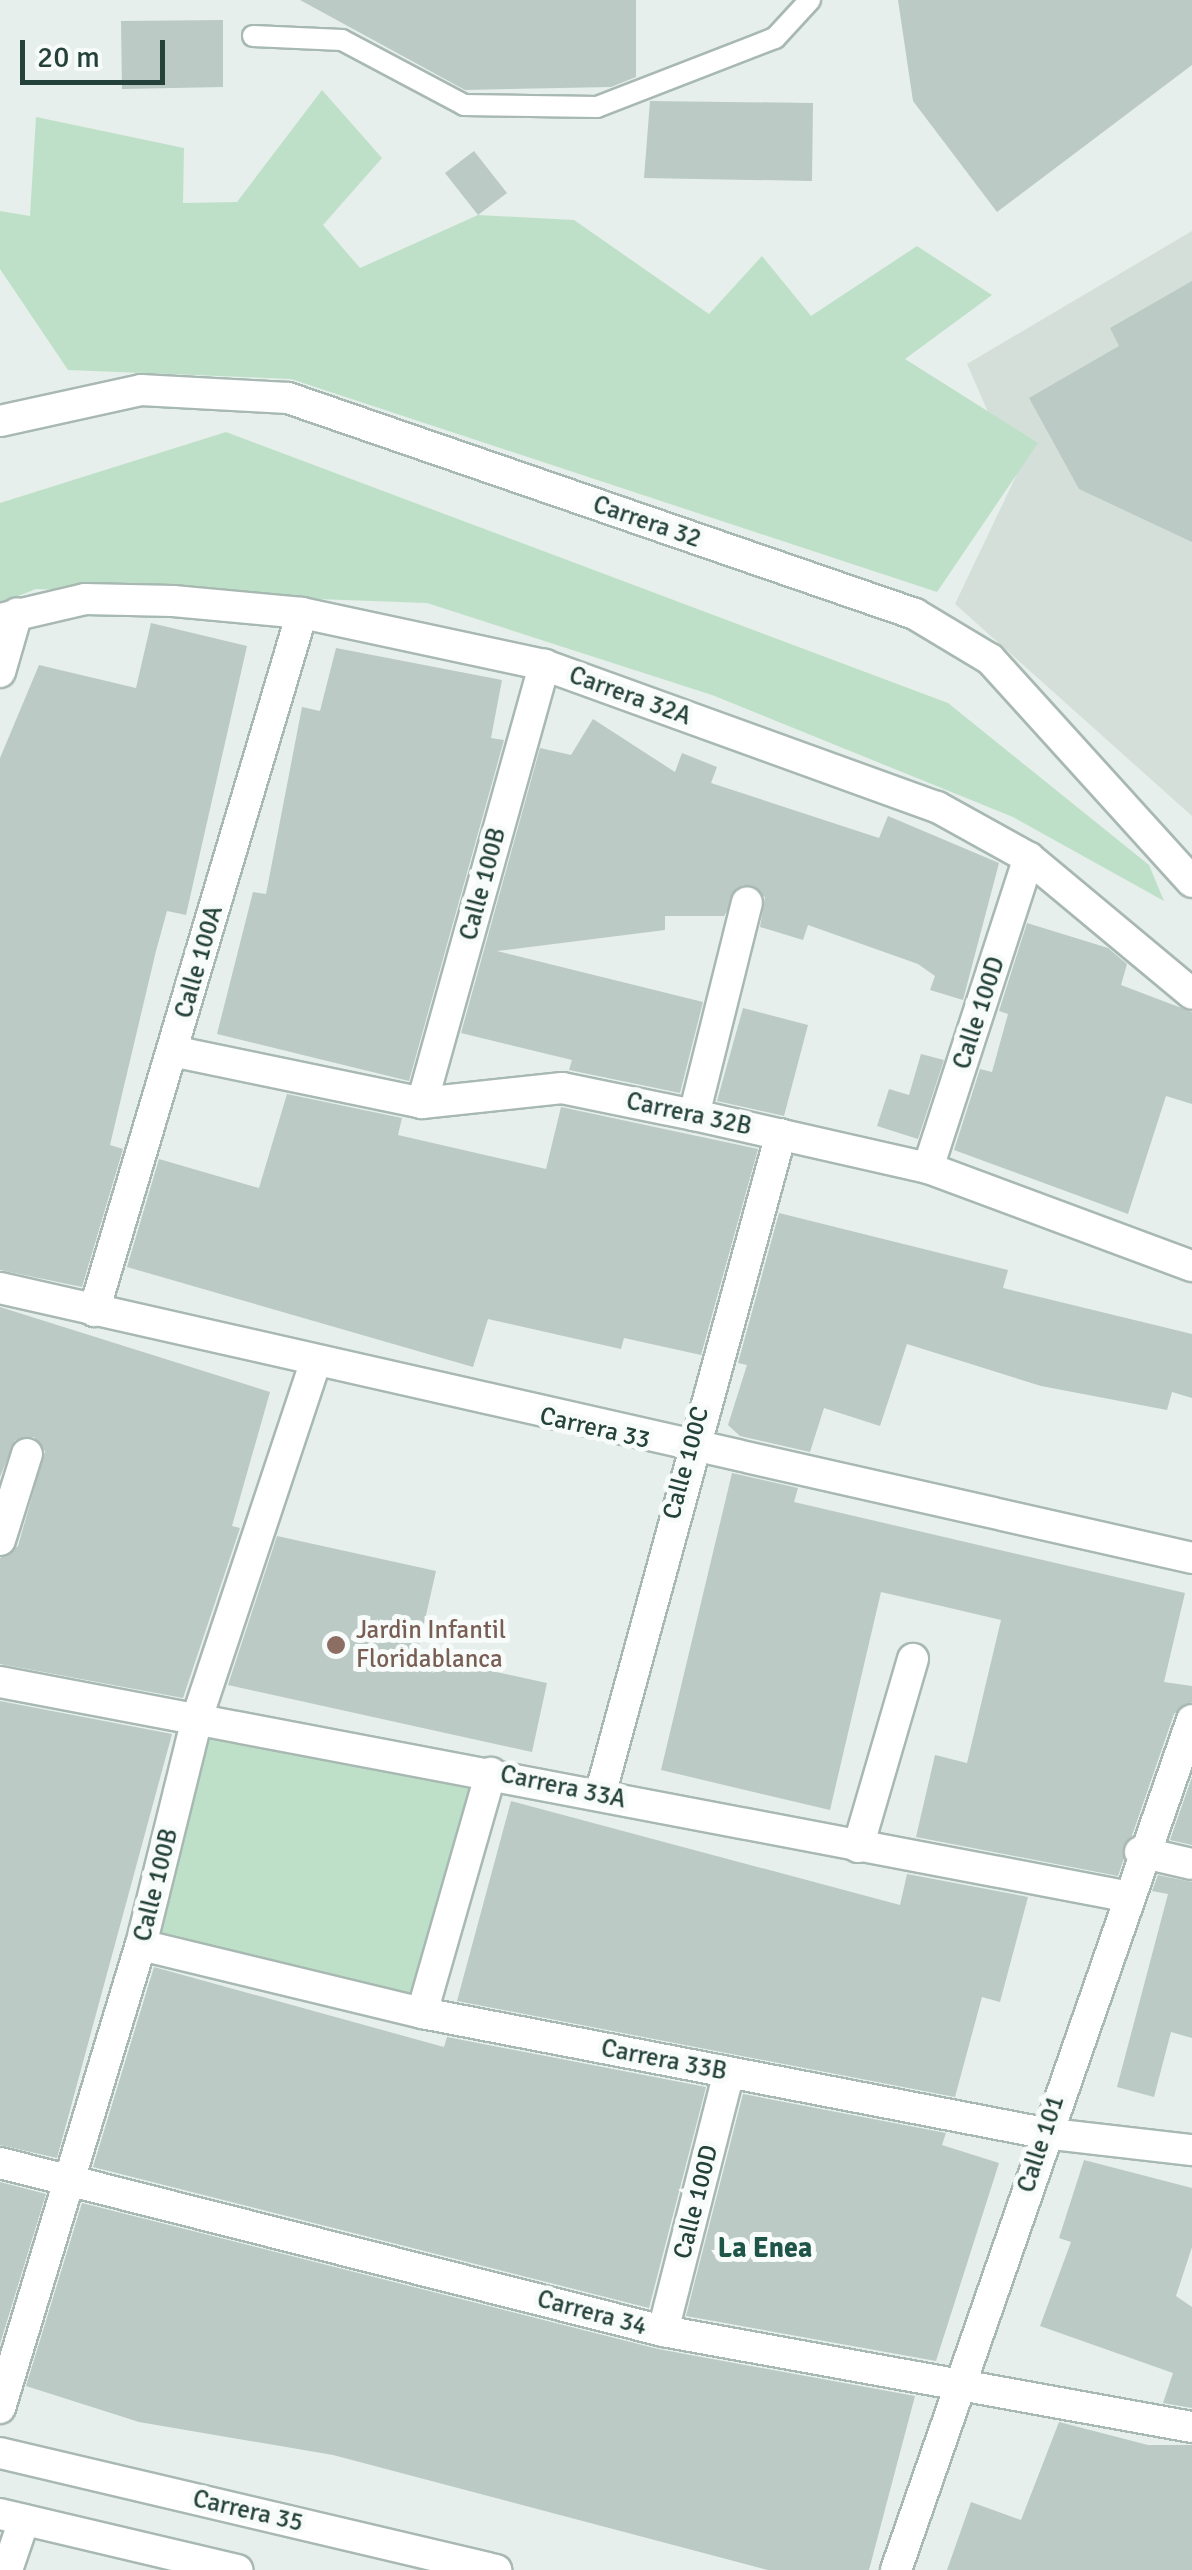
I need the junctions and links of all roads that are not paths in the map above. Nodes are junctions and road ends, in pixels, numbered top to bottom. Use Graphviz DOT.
graph roads {
  1 [pos="810,0"];
  2 [pos="253,36"];
  3 [pos="0,421"];
  4 [pos="302,613"];
  5 [pos="9,616"];
  6 [pos="544,665"];
  7 [pos="0,672"];
  8 [pos="1029,858"];
  9 [pos="1192,882"];
  10 [pos="746,903"];
  11 [pos="1192,994"];
  12 [pos="172,1051"];
  13 [pos="422,1103"];
  14 [pos="694,1115"];
  15 [pos="781,1134"];
  16 [pos="928,1168"];
  17 [pos="1192,1266"];
  18 [pos="0,1288"];
  19 [pos="94,1311"];
  20 [pos="315,1364"];
  21 [pos="689,1450"];
  22 [pos="27,1454"];
  23 [pos="0,1540"];
  24 [pos="1192,1558"];
  25 [pos="913,1659"];
  26 [pos="0,1682"];
  27 [pos="198,1716"];
  28 [pos="1192,1720"];
  29 [pos="491,1773"];
  30 [pos="600,1795"];
  31 [pos="858,1847"];
  32 [pos="1140,1852"];
  33 [pos="1192,1864"];
  34 [pos="1125,1896"];
  35 [pos="141,1945"];
  36 [pos="422,2013"];
  37 [pos="729,2073"];
  38 [pos="1044,2133"];
  39 [pos="1192,2150"];
  40 [pos="0,2162"];
  41 [pos="72,2178"];
  42 [pos="664,2331"];
  43 [pos="960,2389"];
  44 [pos="0,2408"];
  45 [pos="1192,2427"];
  46 [pos="0,2453"];
  47 [pos="12,2517"];
  48 [pos="7,2570"];
  49 [pos="237,2570"];
  50 [pos="496,2570"];
  51 [pos="896,2570"];
  1 -- 2 [label="lane"];
  3 -- 9 [label="street, Carrera 32"];
  4 -- 5 [label="street, Carrera 32A"];
  4 -- 6 [label="street, Carrera 32A"];
  4 -- 12 [label="street, Calle 100A"];
  5 -- 7 [label="street"];
  6 -- 8 [label="street, Carrera 32A"];
  6 -- 13 [label="street, Calle 100B"];
  8 -- 11 [label="street, Carrera 32A"];
  8 -- 16 [label="street, Calle 100D"];
  10 -- 14 [label="street"];
  12 -- 13 [label="street, Carrera 32B"];
  12 -- 19 [label="street, Calle 100A"];
  13 -- 14 [label="street, Carrera 32B"];
  14 -- 15 [label="street, Carrera 32B"];
  15 -- 16 [label="street, Carrera 32B"];
  15 -- 21 [label="street, Calle 100C"];
  16 -- 17 [label="street, Carrera 32B"];
  18 -- 19 [label="street, Carrera 33"];
  19 -- 20 [label="street, Carrera 33"];
  20 -- 21 [label="street, Carrera 33"];
  20 -- 27 [label="street, Calle 100B"];
  21 -- 24 [label="street, Carrera 33"];
  21 -- 30 [label="street, Calle 100C"];
  22 -- 23 [label="street"];
  25 -- 31 [label="street"];
  26 -- 27 [label="street, Carrera 33A"];
  27 -- 29 [label="street, Carrera 33A"];
  27 -- 35 [label="street, Calle 100B"];
  28 -- 32 [label="street, Calle 101"];
  29 -- 30 [label="street, Carrera 33A"];
  29 -- 36 [label="street"];
  30 -- 31 [label="street, Carrera 33A"];
  31 -- 34 [label="street, Carrera 33A"];
  32 -- 33 [label="street"];
  32 -- 34 [label="street, Calle 101"];
  34 -- 38 [label="street, Calle 101"];
  35 -- 36 [label="street, Carrera 33B"];
  35 -- 41 [label="street, Calle 100B"];
  36 -- 37 [label="street, Carrera 33B"];
  37 -- 38 [label="street, Carrera 33B"];
  37 -- 42 [label="street, Calle 100D"];
  38 -- 39 [label="street, Carrera 33B"];
  38 -- 43 [label="street, Calle 101"];
  40 -- 41 [label="street, Carrera 34"];
  41 -- 42 [label="street, Carrera 34"];
  41 -- 44 [label="street, Calle 100B"];
  42 -- 43 [label="street, Carrera 34"];
  43 -- 45 [label="street, Carrera 34"];
  43 -- 51 [label="street, Calle 101"];
  46 -- 50 [label="street, Carrera 35"];
  47 -- 48 [label="street"];
  47 -- 49 [label="street"];
}
